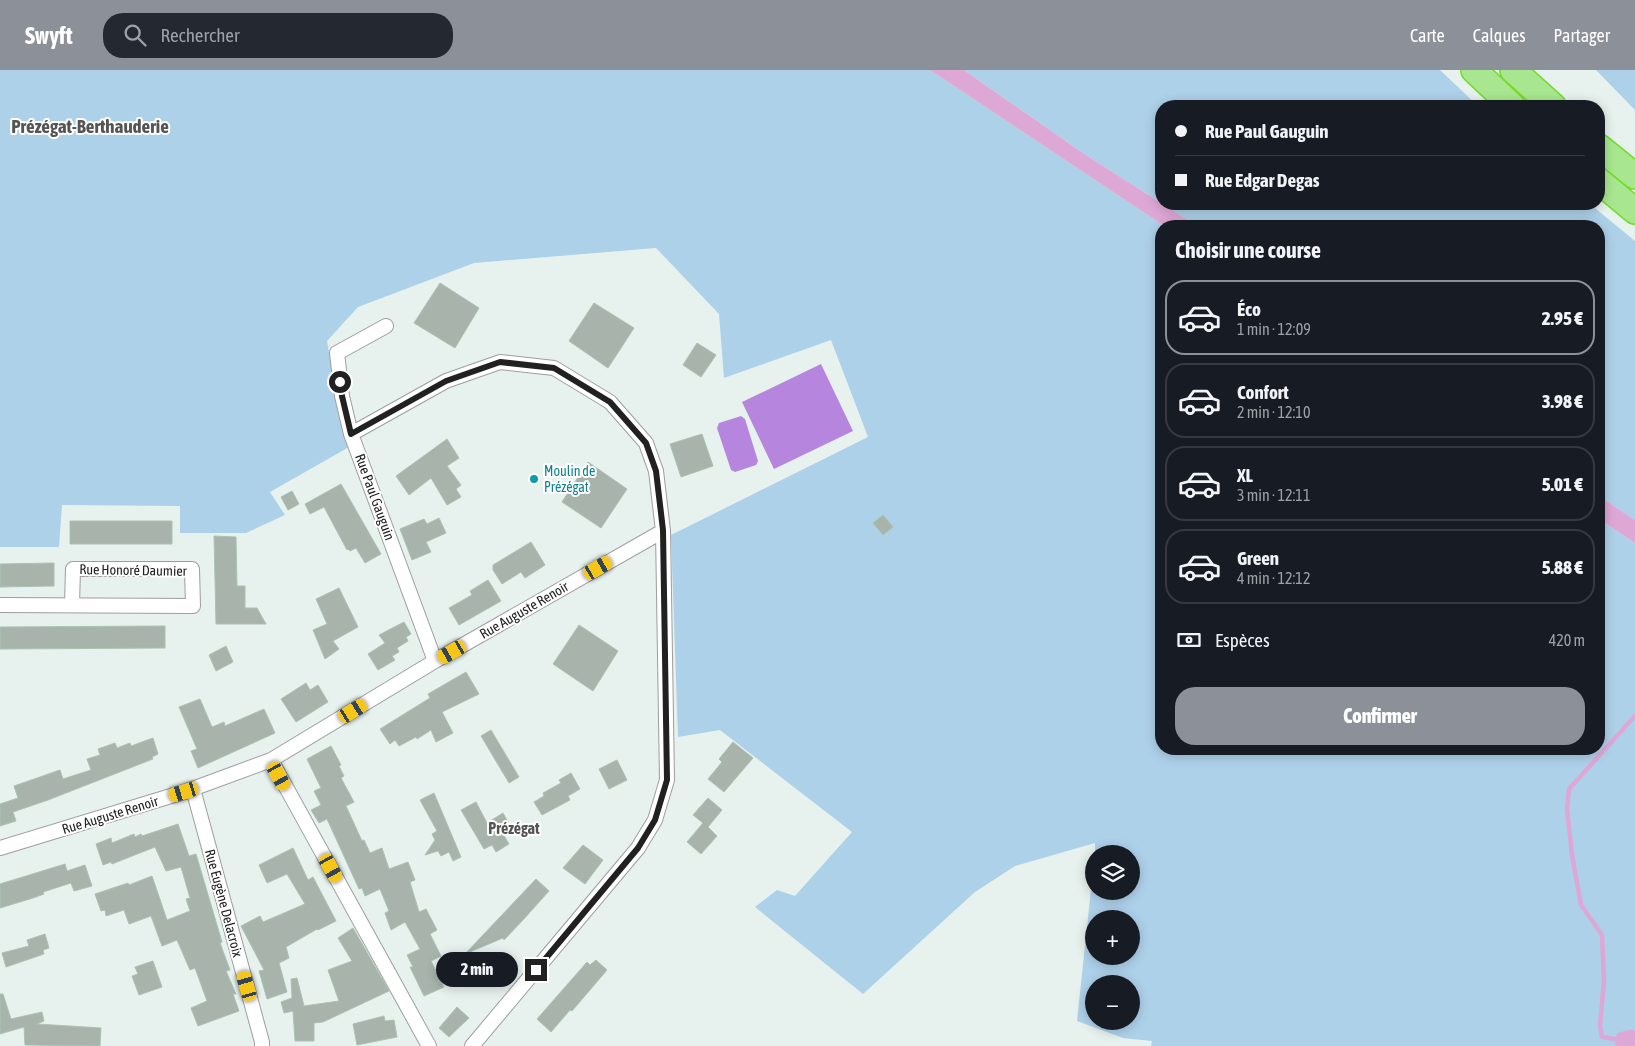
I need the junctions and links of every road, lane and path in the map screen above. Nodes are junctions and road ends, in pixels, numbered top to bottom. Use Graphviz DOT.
graph roads {
  1 [pos="1474,70"];
  2 [pos="1513,70"];
  3 [pos="1506,100"];
  4 [pos="1546,100"];
  5 [pos="1605,152"];
  6 [pos="1635,176"];
  7 [pos="1605,186"];
  8 [pos="1635,212"];
  9 [pos="386,326"];
  10 [pos="351,434"];
  11 [pos="663,530"];
  12 [pos="0,605"];
  13 [pos="72,605"];
  14 [pos="435,661"];
  15 [pos="271,760"];
  16 [pos="193,789"];
  17 [pos="0,848"];
  18 [pos="262,1046"];
  19 [pos="429,1046"];
  20 [pos="472,1046"];
  1 -- 3 [label="highway"];
  2 -- 4 [label="highway"];
  5 -- 6 [label="highway"];
  7 -- 8 [label="highway"];
  9 -- 10 [label="street, Rue Paul Gauguin"];
  10 -- 11 [label="street"];
  10 -- 14 [label="street, Rue Paul Gauguin"];
  11 -- 14 [label="street, Rue Auguste Renoir"];
  11 -- 20 [label="street"];
  12 -- 13 [label="street, Rue Honoré Daumier"];
  13 -- 13 [label="street, Rue Honoré Daumier"];
  14 -- 15 [label="street, Rue Auguste Renoir"];
  15 -- 16 [label="street, Rue Auguste Renoir"];
  15 -- 19 [label="street"];
  16 -- 17 [label="street, Rue Auguste Renoir"];
  16 -- 18 [label="street, Rue Eugène Delacroix"];
}
